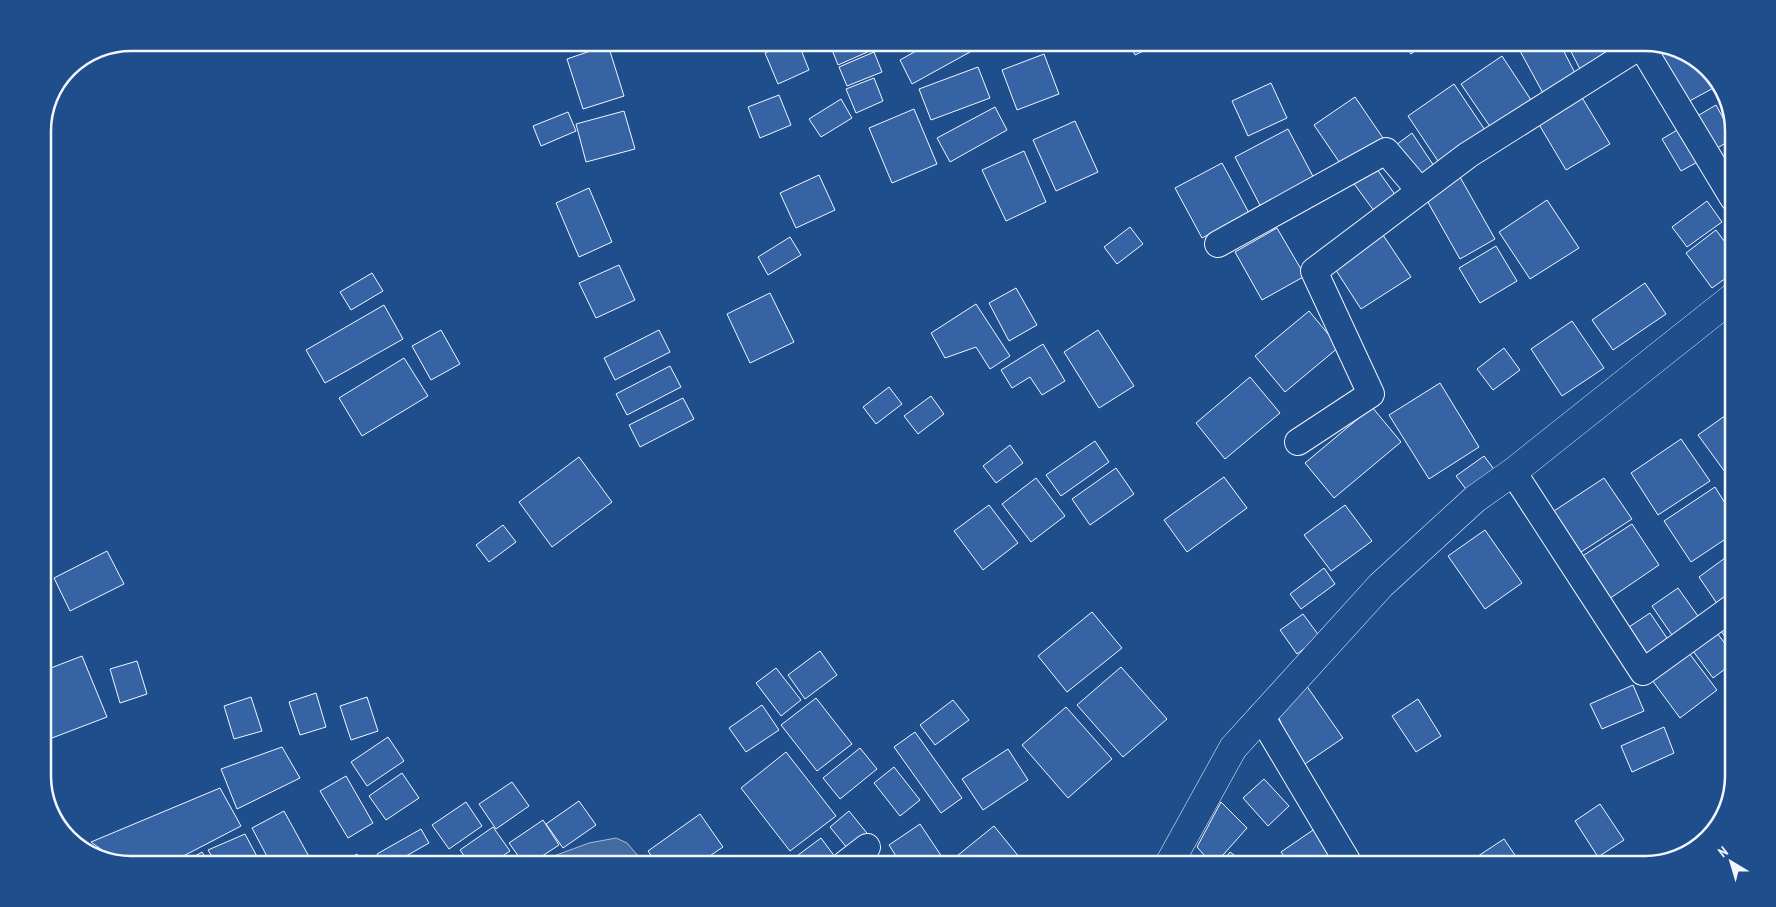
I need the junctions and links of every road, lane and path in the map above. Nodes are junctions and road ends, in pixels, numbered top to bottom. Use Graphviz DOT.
graph roads {
  1 [pos="1630,51"];
  2 [pos="1645,51"];
  3 [pos="1725,185"];
  4 [pos="1420,191"];
  5 [pos="1218,244"];
  6 [pos="1725,303"];
  7 [pos="1298,442"];
  8 [pos="1514,472"];
  9 [pos="1725,613"];
  10 [pos="1261,716"];
  11 [pos="867,847"];
  12 [pos="855,856"];
  13 [pos="1173,856"];
  14 [pos="1344,856"];
  1 -- 4 [label="street"];
  2 -- 3 [label="street"];
  4 -- 5 [label="street"];
  4 -- 7 [label="street"];
  6 -- 8 [label="street"];
  8 -- 9 [label="street"];
  8 -- 10 [label="street"];
  10 -- 13 [label="street"];
  10 -- 14 [label="street"];
  11 -- 12 [label="street"];
}
